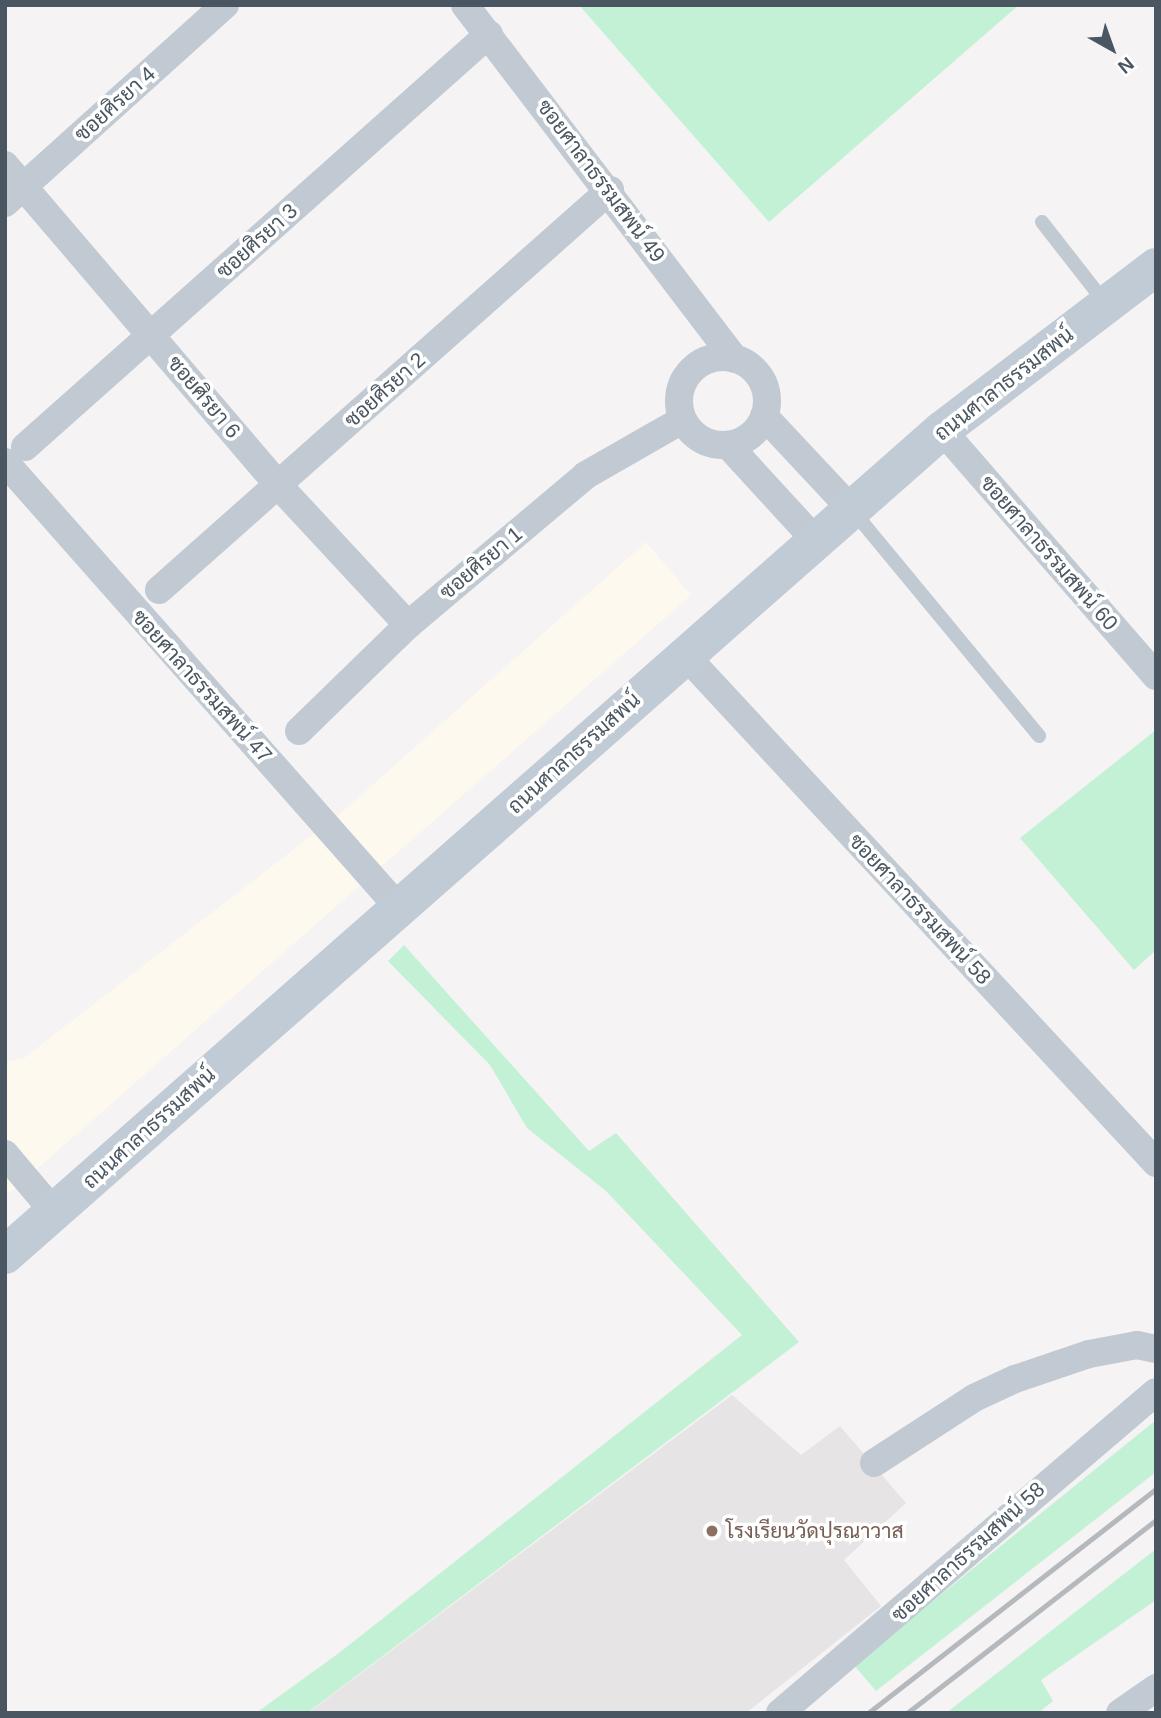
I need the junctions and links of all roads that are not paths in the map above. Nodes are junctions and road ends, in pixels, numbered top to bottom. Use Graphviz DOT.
graph roads {
  1 [pos="225,5"];
  2 [pos="465,5"];
  3 [pos="489,34"];
  4 [pos="5,165"];
  5 [pos="610,190"];
  6 [pos="15,194"];
  7 [pos="1042,222"];
  8 [pos="1156,267"];
  9 [pos="1107,305"];
  10 [pos="152,335"];
  11 [pos="735,359"];
  12 [pos="764,416"];
  13 [pos="682,420"];
  14 [pos="942,430"];
  15 [pos="729,445"];
  16 [pos="15,455"];
  17 [pos="278,485"];
  18 [pos="853,511"];
  19 [pos="816,541"];
  20 [pos="159,590"];
  21 [pos="408,625"];
  22 [pos="685,655"];
  23 [pos="1156,676"];
  24 [pos="299,731"];
  25 [pos="1039,736"];
  26 [pos="399,908"];
  27 [pos="5,1154"];
  28 [pos="1156,1163"];
  29 [pos="54,1212"];
  30 [pos="5,1255"];
  31 [pos="1156,1349"];
  32 [pos="1156,1392"];
  33 [pos="874,1463"];
  34 [pos="1156,1688"];
  35 [pos="788,1710"];
  36 [pos="1120,1713"];
  1 -- 6 [label="street, ซอยศิรยา 4"];
  2 -- 3 [label="street, ซอยศาลาธรรมสพน์ 49"];
  3 -- 5 [label="street, ซอยศาลาธรรมสพน์ 49"];
  3 -- 10 [label="street, ซอยศิรยา 3"];
  4 -- 6 [label="street, ซอยศิรยา 6"];
  5 -- 11 [label="street, ซอยศาลาธรรมสพน์ 49"];
  5 -- 17 [label="street, ซอยศิรยา 2"];
  6 -- 10 [label="street, ซอยศิรยา 6"];
  7 -- 9 [label="lane"];
  8 -- 9 [label="street, ถนนศาลาธรรมสพน์"];
  9 -- 14 [label="street, ถนนศาลาธรรมสพน์"];
  10 -- 16 [label="street, ซอยศิรยา 3"];
  10 -- 17 [label="street, ซอยศิรยา 6"];
  11 -- 12 [label="street, ซอยศาลาธรรมสพน์ 49"];
  11 -- 13 [label="street"];
  12 -- 15 [label="street"];
  12 -- 18 [label="street"];
  13 -- 15 [label="street"];
  13 -- 21 [label="street, ซอยศิรยา 1"];
  14 -- 18 [label="street, ถนนศาลาธรรมสพน์"];
  14 -- 23 [label="street, ซอยศาลาธรรมสพน์ 60"];
  15 -- 19 [label="street"];
  16 -- 26 [label="street, ซอยศาลาธรรมสพน์ 47"];
  17 -- 20 [label="street, ซอยศิรยา 2"];
  17 -- 21 [label="street, ซอยศิรยา 6"];
  18 -- 19 [label="street, ถนนศาลาธรรมสพน์"];
  18 -- 25 [label="lane"];
  19 -- 22 [label="street, ถนนศาลาธรรมสพน์"];
  21 -- 24 [label="street, ซอยศิรยา 1"];
  22 -- 26 [label="street, ถนนศาลาธรรมสพน์"];
  22 -- 28 [label="street, ซอยศาลาธรรมสพน์ 58"];
  26 -- 29 [label="street, ถนนศาลาธรรมสพน์"];
  27 -- 29 [label="street"];
  29 -- 30 [label="street, ถนนศาลาธรรมสพน์"];
  31 -- 33 [label="street"];
  32 -- 35 [label="street, ซอยศาลาธรรมสพน์ 58"];
  34 -- 36 [label="street"];
}
